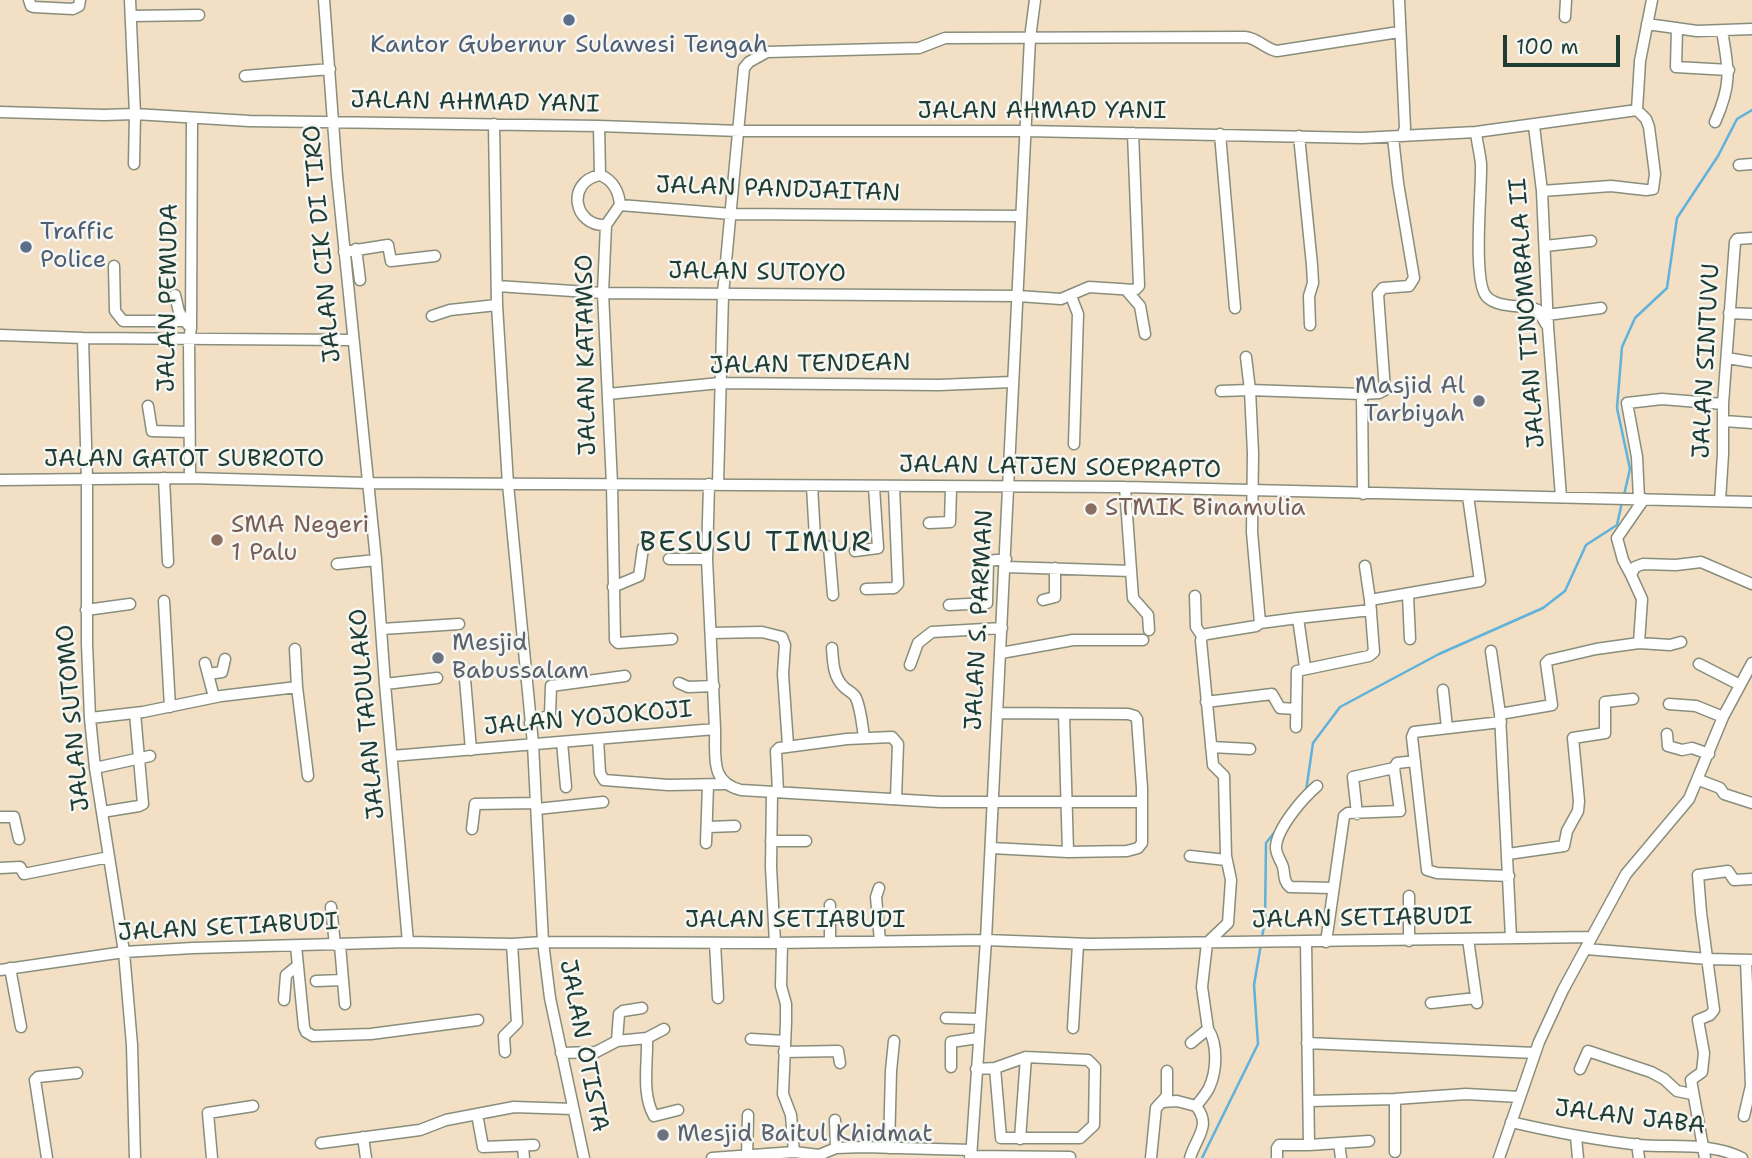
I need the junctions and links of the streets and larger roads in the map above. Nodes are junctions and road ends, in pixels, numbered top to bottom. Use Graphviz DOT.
graph roads {
  1 [pos="29,0"];
  2 [pos="80,0"];
  3 [pos="130,0"];
  4 [pos="324,0"];
  5 [pos="1035,0"];
  6 [pos="1399,0"];
  7 [pos="1566,0"];
  8 [pos="1652,0"];
  9 [pos="199,15"];
  10 [pos="131,16"];
  11 [pos="1565,18"];
  12 [pos="1647,24"];
  13 [pos="1677,29"];
  14 [pos="1752,29"];
  15 [pos="1722,31"];
  16 [pos="1399,32"];
  17 [pos="1030,38"];
  18 [pos="330,69"];
  19 [pos="1729,70"];
  20 [pos="245,76"];
  21 [pos="1637,110"];
  22 [pos="0,112"];
  23 [pos="135,114"];
  24 [pos="192,119"];
  25 [pos="334,121"];
  26 [pos="1715,122"];
  27 [pos="494,124"];
  28 [pos="1534,125"];
  29 [pos="599,126"];
  30 [pos="740,131"];
  31 [pos="1026,131"];
  32 [pos="1476,132"];
  33 [pos="1133,134"];
  34 [pos="1220,134"];
  35 [pos="1299,136"];
  36 [pos="1398,137"];
  37 [pos="134,164"];
  38 [pos="1752,164"];
  39 [pos="1739,165"];
  40 [pos="600,175"];
  41 [pos="1542,191"];
  42 [pos="620,205"];
  43 [pos="731,214"];
  44 [pos="1021,216"];
  45 [pos="606,225"];
  46 [pos="1752,238"];
  47 [pos="1591,241"];
  48 [pos="1545,246"];
  49 [pos="356,249"];
  50 [pos="344,252"];
  51 [pos="435,256"];
  52 [pos="114,266"];
  53 [pos="360,280"];
  54 [pos="497,286"];
  55 [pos="1127,291"];
  56 [pos="603,293"];
  57 [pos="723,294"];
  58 [pos="175,295"];
  59 [pos="1018,296"];
  60 [pos="1071,296"];
  61 [pos="497,305"];
  62 [pos="1235,308"];
  63 [pos="1601,308"];
  64 [pos="1729,313"];
  65 [pos="1752,314"];
  66 [pos="1547,315"];
  67 [pos="432,316"];
  68 [pos="1310,325"];
  69 [pos="1548,327"];
  70 [pos="188,329"];
  71 [pos="1144,334"];
  72 [pos="0,335"];
  73 [pos="83,338"];
  74 [pos="352,340"];
  75 [pos="1246,357"];
  76 [pos="1727,358"];
  77 [pos="1752,362"];
  78 [pos="1012,382"];
  79 [pos="720,383"];
  80 [pos="1250,390"];
  81 [pos="1222,391"];
  82 [pos="608,394"];
  83 [pos="1362,394"];
  84 [pos="1723,404"];
  85 [pos="148,406"];
  86 [pos="1724,421"];
  87 [pos="1752,423"];
  88 [pos="189,432"];
  89 [pos="1074,444"];
  90 [pos="164,478"];
  91 [pos="190,478"];
  92 [pos="0,480"];
  93 [pos="87,480"];
  94 [pos="367,483"];
  95 [pos="508,484"];
  96 [pos="612,484"];
  97 [pos="714,484"];
  98 [pos="812,486"];
  99 [pos="874,487"];
  100 [pos="894,487"];
  101 [pos="1007,487"];
  102 [pos="1125,487"];
  103 [pos="951,488"];
  104 [pos="1253,492"];
  105 [pos="1363,494"];
  106 [pos="1468,496"];
  107 [pos="1561,498"];
  108 [pos="1640,499"];
  109 [pos="1720,501"];
  110 [pos="1752,502"];
  111 [pos="929,523"];
  112 [pos="643,548"];
  113 [pos="855,551"];
  114 [pos="669,558"];
  115 [pos="707,559"];
  116 [pos="376,560"];
  117 [pos="168,562"];
  118 [pos="1006,563"];
  119 [pos="337,564"];
  120 [pos="1365,566"];
  121 [pos="1055,568"];
  122 [pos="1131,571"];
  123 [pos="1631,575"];
  124 [pos="1752,584"];
  125 [pos="613,587"];
  126 [pos="866,589"];
  127 [pos="1408,594"];
  128 [pos="834,595"];
  129 [pos="1195,596"];
  130 [pos="1043,600"];
  131 [pos="164,601"];
  132 [pos="1004,602"];
  133 [pos="987,603"];
  134 [pos="130,604"];
  135 [pos="949,605"];
  136 [pos="1370,605"];
  137 [pos="86,610"];
  138 [pos="1298,618"];
  139 [pos="1260,623"];
  140 [pos="459,624"];
  141 [pos="1002,628"];
  142 [pos="382,629"];
  143 [pos="1149,630"];
  144 [pos="711,633"];
  145 [pos="1202,636"];
  146 [pos="672,639"];
  147 [pos="1410,639"];
  148 [pos="1143,640"];
  149 [pos="1681,642"];
  150 [pos="1639,643"];
  151 [pos="832,648"];
  152 [pos="295,649"];
  153 [pos="1491,651"];
  154 [pos="1001,653"];
  155 [pos="225,659"];
  156 [pos="1752,663"];
  157 [pos="1699,664"];
  158 [pos="910,665"];
  159 [pos="1305,667"];
  160 [pos="625,676"];
  161 [pos="437,678"];
  162 [pos="465,679"];
  163 [pos="679,683"];
  164 [pos="385,684"];
  165 [pos="1740,685"];
  166 [pos="714,686"];
  167 [pos="297,687"];
  168 [pos="1443,690"];
  169 [pos="214,697"];
  170 [pos="1633,699"];
  171 [pos="1206,702"];
  172 [pos="1669,704"];
  173 [pos="170,707"];
  174 [pos="1296,709"];
  175 [pos="135,713"];
  176 [pos="998,713"];
  177 [pos="1064,714"];
  178 [pos="1723,717"];
  179 [pos="90,718"];
  180 [pos="1501,718"];
  181 [pos="530,723"];
  182 [pos="1296,727"];
  183 [pos="1447,727"];
  184 [pos="715,729"];
  185 [pos="1667,734"];
  186 [pos="864,737"];
  187 [pos="598,739"];
  188 [pos="562,742"];
  189 [pos="533,744"];
  190 [pos="788,746"];
  191 [pos="1211,747"];
  192 [pos="1250,748"];
  193 [pos="471,750"];
  194 [pos="1709,754"];
  195 [pos="145,757"];
  196 [pos="392,757"];
  197 [pos="1415,761"];
  198 [pos="95,768"];
  199 [pos="1394,768"];
  200 [pos="307,776"];
  201 [pos="1699,780"];
  202 [pos="725,784"];
  203 [pos="708,785"];
  204 [pos="1317,786"];
  205 [pos="566,788"];
  206 [pos="775,792"];
  207 [pos="896,798"];
  208 [pos="603,802"];
  209 [pos="1141,802"];
  210 [pos="992,803"];
  211 [pos="1067,803"];
  212 [pos="1752,803"];
  213 [pos="537,806"];
  214 [pos="102,812"];
  215 [pos="1357,814"];
  216 [pos="0,817"];
  217 [pos="734,826"];
  218 [pos="708,827"];
  219 [pos="472,829"];
  220 [pos="19,839"];
  221 [pos="771,841"];
  222 [pos="806,841"];
  223 [pos="706,843"];
  224 [pos="991,848"];
  225 [pos="1068,852"];
  226 [pos="1508,854"];
  227 [pos="1190,856"];
  228 [pos="109,857"];
  229 [pos="1226,860"];
  230 [pos="0,869"];
  231 [pos="1509,876"];
  232 [pos="1752,879"];
  233 [pos="879,888"];
  234 [pos="1333,888"];
  235 [pos="1409,896"];
  236 [pos="830,905"];
  237 [pos="331,907"];
  238 [pos="1592,937"];
  239 [pos="1511,938"];
  240 [pos="1468,939"];
  241 [pos="986,940"];
  242 [pos="1409,941"];
  243 [pos="408,942"];
  244 [pos="543,942"];
  245 [pos="830,942"];
  246 [pos="880,942"];
  247 [pos="1306,942"];
  248 [pos="1326,942"];
  249 [pos="715,943"];
  250 [pos="778,943"];
  251 [pos="1207,943"];
  252 [pos="512,944"];
  253 [pos="1078,944"];
  254 [pos="337,945"];
  255 [pos="296,946"];
  256 [pos="1586,949"];
  257 [pos="124,952"];
  258 [pos="1708,959"];
  259 [pos="1749,960"];
  260 [pos="297,966"];
  261 [pos="5,969"];
  262 [pos="343,979"];
  263 [pos="316,981"];
  264 [pos="718,998"];
  265 [pos="284,1000"];
  266 [pos="1431,1003"];
  267 [pos="345,1004"];
  268 [pos="642,1008"];
  269 [pos="946,1018"];
  270 [pos="979,1019"];
  271 [pos="478,1020"];
  272 [pos="21,1027"];
  273 [pos="1073,1028"];
  274 [pos="1208,1028"];
  275 [pos="664,1029"];
  276 [pos="647,1038"];
  277 [pos="978,1038"];
  278 [pos="751,1039"];
  279 [pos="617,1041"];
  280 [pos="894,1041"];
  281 [pos="1194,1041"];
  282 [pos="1307,1043"];
  283 [pos="784,1046"];
  284 [pos="505,1052"];
  285 [pos="561,1053"];
  286 [pos="1535,1053"];
  287 [pos="1026,1057"];
  288 [pos="840,1063"];
  289 [pos="951,1068"];
  290 [pos="995,1068"];
  291 [pos="976,1069"];
  292 [pos="1580,1069"];
  293 [pos="1167,1071"];
  294 [pos="77,1073"];
  295 [pos="1692,1094"];
  296 [pos="1520,1097"];
  297 [pos="1395,1099"];
  298 [pos="1309,1101"];
  299 [pos="1162,1102"];
  300 [pos="253,1106"];
  301 [pos="1196,1106"];
  302 [pos="573,1109"];
  303 [pos="678,1110"];
  304 [pos="477,1114"];
  305 [pos="748,1115"];
  306 [pos="1744,1116"];
  307 [pos="835,1120"];
  308 [pos="1511,1122"];
  309 [pos="363,1137"];
  310 [pos="1576,1137"];
  311 [pos="1020,1139"];
  312 [pos="1369,1142"];
  313 [pos="321,1143"];
  314 [pos="1339,1143"];
  315 [pos="1637,1144"];
  316 [pos="1309,1145"];
  317 [pos="889,1147"];
  318 [pos="836,1148"];
  319 [pos="527,1150"];
  320 [pos="794,1152"];
  321 [pos="1395,1152"];
  322 [pos="863,1153"];
  323 [pos="1703,1153"];
  324 [pos="971,1155"];
  325 [pos="747,1156"];
  326 [pos="729,1157"];
  327 [pos="1070,1157"];
  328 [pos="47,1158"];
  329 [pos="135,1158"];
  330 [pos="212,1158"];
  331 [pos="366,1158"];
  332 [pos="584,1158"];
  333 [pos="712,1158"];
  334 [pos="1151,1158"];
  335 [pos="1190,1158"];
  336 [pos="1277,1158"];
  337 [pos="1341,1158"];
  338 [pos="1499,1158"];
  339 [pos="1578,1158"];
  340 [pos="1639,1158"];
  341 [pos="1742,1158"];
  1 -- 2 [label="street"];
  3 -- 10 [label="street"];
  4 -- 18 [label="street, JALAN CIK DI TIRO"];
  5 -- 17 [label="street, JALAN S. PARMAN"];
  6 -- 16 [label="street"];
  7 -- 11 [label="street"];
  8 -- 12 [label="street"];
  9 -- 10 [label="street"];
  10 -- 23 [label="street"];
  12 -- 13 [label="street"];
  12 -- 21 [label="street"];
  13 -- 15 [label="street"];
  13 -- 19 [label="street"];
  14 -- 15 [label="street"];
  15 -- 19 [label="street"];
  16 -- 17 [label="street"];
  16 -- 36 [label="street"];
  17 -- 30 [label="street"];
  17 -- 31 [label="street, JALAN S. PARMAN"];
  18 -- 20 [label="street"];
  18 -- 25 [label="street, JALAN CIK DI TIRO"];
  19 -- 26 [label="street"];
  21 -- 28 [label="street, JALAN AHMAD YANI"];
  21 -- 41 [label="street"];
  22 -- 23 [label="street, JALAN AHMAD YANI"];
  23 -- 24 [label="street, JALAN AHMAD YANI"];
  23 -- 37 [label="street"];
  24 -- 25 [label="street, JALAN AHMAD YANI"];
  24 -- 70 [label="street, JALAN PEMUDA"];
  25 -- 27 [label="street, JALAN AHMAD YANI"];
  25 -- 50 [label="street, JALAN CIK DI TIRO"];
  27 -- 29 [label="street, JALAN AHMAD YANI"];
  27 -- 54 [label="street, JALAN OTISTA"];
  28 -- 32 [label="street, JALAN AHMAD YANI"];
  28 -- 41 [label="street, JALAN TINOMBALA II"];
  29 -- 30 [label="street, JALAN AHMAD YANI"];
  29 -- 40 [label="street"];
  30 -- 31 [label="street, JALAN AHMAD YANI"];
  30 -- 43 [label="street"];
  31 -- 33 [label="street, JALAN AHMAD YANI"];
  31 -- 44 [label="street, JALAN S. PARMAN"];
  32 -- 36 [label="street, JALAN AHMAD YANI"];
  32 -- 69 [label="street"];
  33 -- 34 [label="street, JALAN AHMAD YANI"];
  33 -- 55 [label="street"];
  34 -- 35 [label="street, JALAN AHMAD YANI"];
  34 -- 62 [label="street"];
  35 -- 36 [label="street, JALAN AHMAD YANI"];
  35 -- 68 [label="street"];
  36 -- 83 [label="street"];
  38 -- 39 [label="street"];
  40 -- 42 [label="street, JALAN PANDJAITAN"];
  40 -- 45 [label="street, JALAN KATAMSO"];
  41 -- 48 [label="street, JALAN TINOMBALA II"];
  42 -- 43 [label="street, JALAN PANDJAITAN"];
  42 -- 45 [label="street, JALAN KATAMSO"];
  43 -- 44 [label="street, JALAN PANDJAITAN"];
  43 -- 57 [label="street"];
  44 -- 59 [label="street, JALAN S. PARMAN"];
  45 -- 56 [label="street, JALAN KATAMSO"];
  46 -- 64 [label="street, JALAN SINTUVU"];
  47 -- 48 [label="street"];
  48 -- 66 [label="street, JALAN TINOMBALA II"];
  49 -- 50 [label="street"];
  49 -- 51 [label="street"];
  49 -- 53 [label="street"];
  50 -- 74 [label="street, JALAN CIK DI TIRO"];
  52 -- 70 [label="street"];
  54 -- 56 [label="street, JALAN SUTOYO"];
  54 -- 61 [label="street, JALAN OTISTA"];
  55 -- 60 [label="street, JALAN SUTOYO"];
  55 -- 71 [label="street"];
  56 -- 57 [label="street, JALAN SUTOYO"];
  56 -- 82 [label="street, JALAN KATAMSO"];
  57 -- 59 [label="street, JALAN SUTOYO"];
  57 -- 79 [label="street"];
  58 -- 70 [label="street"];
  59 -- 60 [label="street, JALAN SUTOYO"];
  59 -- 78 [label="street, JALAN S. PARMAN"];
  60 -- 89 [label="street"];
  61 -- 67 [label="street"];
  61 -- 95 [label="street, JALAN OTISTA"];
  63 -- 66 [label="street"];
  64 -- 65 [label="street"];
  64 -- 76 [label="street, JALAN SINTUVU"];
  66 -- 69 [label="street, JALAN TINOMBALA II"];
  69 -- 107 [label="street, JALAN TINOMBALA II"];
  70 -- 73 [label="street"];
  70 -- 74 [label="street"];
  70 -- 88 [label="street, JALAN PEMUDA"];
  72 -- 73 [label="street"];
  73 -- 93 [label="street, JALAN SUTOMO"];
  74 -- 94 [label="street, JALAN CIK DI TIRO"];
  75 -- 80 [label="street"];
  76 -- 77 [label="street"];
  76 -- 84 [label="street, JALAN SINTUVU"];
  78 -- 79 [label="street, JALAN TENDEAN"];
  78 -- 101 [label="street, JALAN S. PARMAN"];
  79 -- 82 [label="street, JALAN TENDEAN"];
  79 -- 97 [label="street"];
  80 -- 81 [label="street"];
  80 -- 83 [label="street"];
  80 -- 104 [label="street"];
  82 -- 96 [label="street, JALAN KATAMSO"];
  83 -- 105 [label="street"];
  84 -- 86 [label="street, JALAN SINTUVU"];
  84 -- 108 [label="street"];
  85 -- 88 [label="street"];
  86 -- 87 [label="street"];
  86 -- 109 [label="street, JALAN SINTUVU"];
  88 -- 91 [label="street, JALAN PEMUDA"];
  90 -- 91 [label="street, JALAN GATOT SUBROTO"];
  90 -- 93 [label="street, JALAN GATOT SUBROTO"];
  90 -- 117 [label="street"];
  91 -- 94 [label="street, JALAN GATOT SUBROTO"];
  92 -- 93 [label="street, JALAN GATOT SUBROTO"];
  93 -- 137 [label="street, JALAN SUTOMO"];
  94 -- 95 [label="street, JALAN LATJEN SOEPRAPTO"];
  94 -- 116 [label="street, JALAN TADULAKO"];
  95 -- 96 [label="street, JALAN LATJEN SOEPRAPTO"];
  95 -- 181 [label="street, JALAN OTISTA"];
  96 -- 97 [label="street, JALAN LATJEN SOEPRAPTO"];
  96 -- 125 [label="street, JALAN KATAMSO"];
  97 -- 98 [label="street, JALAN LATJEN SOEPRAPTO"];
  97 -- 115 [label="street"];
  98 -- 99 [label="street, JALAN LATJEN SOEPRAPTO"];
  98 -- 128 [label="street"];
  99 -- 100 [label="street, JALAN LATJEN SOEPRAPTO"];
  99 -- 113 [label="street"];
  100 -- 103 [label="street, JALAN LATJEN SOEPRAPTO"];
  100 -- 126 [label="street"];
  101 -- 102 [label="street, JALAN LATJEN SOEPRAPTO"];
  101 -- 103 [label="street, JALAN LATJEN SOEPRAPTO"];
  101 -- 118 [label="street, JALAN S. PARMAN"];
  102 -- 104 [label="street, JALAN LATJEN SOEPRAPTO"];
  102 -- 122 [label="street"];
  103 -- 111 [label="street"];
  104 -- 105 [label="street, JALAN LATJEN SOEPRAPTO"];
  104 -- 139 [label="street"];
  105 -- 106 [label="street, JALAN LATJEN SOEPRAPTO"];
  106 -- 107 [label="street, JALAN LATJEN SOEPRAPTO"];
  106 -- 127 [label="street"];
  107 -- 108 [label="street, JALAN LATJEN SOEPRAPTO"];
  108 -- 109 [label="street, JALAN LATJEN SOEPRAPTO"];
  108 -- 123 [label="street"];
  109 -- 110 [label="street, JALAN LATJEN SOEPRAPTO"];
  112 -- 125 [label="street"];
  114 -- 115 [label="street"];
  115 -- 144 [label="street"];
  116 -- 119 [label="street"];
  116 -- 142 [label="street, JALAN TADULAKO"];
  118 -- 121 [label="street"];
  118 -- 132 [label="street, JALAN S. PARMAN"];
  118 -- 133 [label="street"];
  120 -- 136 [label="street"];
  121 -- 122 [label="street"];
  121 -- 130 [label="street"];
  122 -- 143 [label="street"];
  123 -- 124 [label="street"];
  123 -- 150 [label="street"];
  125 -- 146 [label="street, JALAN KATAMSO"];
  127 -- 136 [label="street"];
  127 -- 147 [label="street"];
  129 -- 145 [label="street"];
  131 -- 173 [label="street"];
  132 -- 133 [label="street"];
  132 -- 141 [label="street, JALAN S. PARMAN"];
  133 -- 135 [label="street"];
  134 -- 137 [label="street"];
  136 -- 138 [label="street"];
  136 -- 159 [label="street"];
  137 -- 179 [label="street, JALAN SUTOMO"];
  138 -- 139 [label="street"];
  138 -- 159 [label="street"];
  139 -- 145 [label="street"];
  140 -- 142 [label="street"];
  141 -- 154 [label="street, JALAN S. PARMAN"];
  141 -- 158 [label="street"];
  142 -- 164 [label="street, JALAN TADULAKO"];
  144 -- 166 [label="street"];
  144 -- 190 [label="street"];
  145 -- 171 [label="street"];
  148 -- 154 [label="street"];
  149 -- 150 [label="street"];
  150 -- 180 [label="street"];
  151 -- 186 [label="street"];
  152 -- 167 [label="street"];
  153 -- 180 [label="street"];
  154 -- 176 [label="street, JALAN S. PARMAN"];
  155 -- 169 [label="street"];
  156 -- 165 [label="street"];
  157 -- 165 [label="street"];
  159 -- 174 [label="street"];
  160 -- 181 [label="street"];
  161 -- 164 [label="street"];
  162 -- 193 [label="street"];
  163 -- 166 [label="street"];
  164 -- 196 [label="street, JALAN TADULAKO"];
  165 -- 178 [label="street"];
  166 -- 184 [label="street"];
  167 -- 169 [label="street"];
  167 -- 200 [label="street"];
  168 -- 183 [label="street"];
  169 -- 173 [label="street"];
  170 -- 226 [label="street"];
  171 -- 174 [label="street"];
  171 -- 191 [label="street"];
  172 -- 178 [label="street"];
  173 -- 175 [label="street"];
  174 -- 182 [label="street"];
  175 -- 179 [label="street"];
  175 -- 195 [label="street"];
  176 -- 177 [label="street"];
  176 -- 210 [label="street, JALAN S. PARMAN"];
  177 -- 209 [label="street"];
  177 -- 211 [label="street"];
  178 -- 194 [label="street"];
  179 -- 198 [label="street, JALAN SUTOMO"];
  180 -- 183 [label="street"];
  180 -- 226 [label="street"];
  181 -- 189 [label="street, JALAN OTISTA"];
  183 -- 197 [label="street"];
  184 -- 187 [label="street, JALAN YOJOKOJI"];
  184 -- 202 [label="street, JALAN YOJOKOJI"];
  185 -- 194 [label="street"];
  186 -- 190 [label="street"];
  186 -- 207 [label="street"];
  187 -- 188 [label="street, JALAN YOJOKOJI"];
  187 -- 203 [label="street"];
  188 -- 189 [label="street, JALAN YOJOKOJI"];
  188 -- 205 [label="street"];
  189 -- 193 [label="street, JALAN YOJOKOJI"];
  189 -- 213 [label="street, JALAN OTISTA"];
  190 -- 206 [label="street"];
  191 -- 192 [label="street"];
  191 -- 229 [label="street"];
  193 -- 196 [label="street, JALAN YOJOKOJI"];
  194 -- 201 [label="street"];
  195 -- 198 [label="street"];
  195 -- 214 [label="street"];
  196 -- 243 [label="street, JALAN TADULAKO"];
  197 -- 199 [label="street"];
  197 -- 231 [label="street"];
  198 -- 214 [label="street, JALAN SUTOMO"];
  199 -- 215 [label="street"];
  199 -- 215 [label="street"];
  201 -- 212 [label="street"];
  201 -- 238 [label="street"];
  202 -- 203 [label="street"];
  202 -- 206 [label="street"];
  203 -- 218 [label="street"];
  204 -- 234 [label="street"];
  206 -- 207 [label="street"];
  206 -- 221 [label="street"];
  207 -- 210 [label="street"];
  208 -- 213 [label="street"];
  209 -- 211 [label="street"];
  209 -- 225 [label="street"];
  210 -- 211 [label="street"];
  210 -- 224 [label="street, JALAN S. PARMAN"];
  211 -- 225 [label="street"];
  213 -- 219 [label="street"];
  213 -- 244 [label="street, JALAN OTISTA"];
  214 -- 228 [label="street, JALAN SUTOMO"];
  215 -- 234 [label="street"];
  216 -- 220 [label="street"];
  217 -- 218 [label="street"];
  218 -- 223 [label="street"];
  221 -- 222 [label="street"];
  221 -- 250 [label="street"];
  224 -- 225 [label="street"];
  224 -- 241 [label="street, JALAN S. PARMAN"];
  226 -- 231 [label="street"];
  227 -- 229 [label="street"];
  228 -- 230 [label="street"];
  228 -- 257 [label="street, JALAN SUTOMO"];
  229 -- 251 [label="street"];
  231 -- 239 [label="street"];
  232 -- 258 [label="street"];
  233 -- 246 [label="street"];
  234 -- 248 [label="street"];
  235 -- 242 [label="street"];
  236 -- 245 [label="street"];
  237 -- 254 [label="street"];
  238 -- 239 [label="street, JALAN SETIABUDI"];
  238 -- 256 [label="street"];
  239 -- 240 [label="street, JALAN SETIABUDI"];
  240 -- 242 [label="street, JALAN SETIABUDI"];
  240 -- 266 [label="street"];
  241 -- 246 [label="street, JALAN SETIABUDI"];
  241 -- 253 [label="street, JALAN SETIABUDI"];
  241 -- 270 [label="street, JALAN S. PARMAN"];
  242 -- 248 [label="street, JALAN SETIABUDI"];
  243 -- 252 [label="street, JALAN SETIABUDI"];
  243 -- 254 [label="street, JALAN SETIABUDI"];
  244 -- 249 [label="street, JALAN SETIABUDI"];
  244 -- 252 [label="street, JALAN SETIABUDI"];
  244 -- 285 [label="street, JALAN OTISTA"];
  245 -- 246 [label="street, JALAN SETIABUDI"];
  245 -- 250 [label="street, JALAN SETIABUDI"];
  247 -- 248 [label="street, JALAN SETIABUDI"];
  247 -- 251 [label="street, JALAN SETIABUDI"];
  247 -- 282 [label="street"];
  249 -- 250 [label="street, JALAN SETIABUDI"];
  249 -- 264 [label="street"];
  250 -- 283 [label="street"];
  251 -- 253 [label="street, JALAN SETIABUDI"];
  251 -- 274 [label="street"];
  252 -- 284 [label="street"];
  253 -- 273 [label="street"];
  254 -- 255 [label="street, JALAN SETIABUDI"];
  254 -- 262 [label="street"];
  255 -- 257 [label="street, JALAN SETIABUDI"];
  255 -- 260 [label="street"];
  256 -- 258 [label="street"];
  256 -- 286 [label="street"];
  257 -- 261 [label="street, JALAN SETIABUDI"];
  257 -- 329 [label="street, JALAN SUTOMO"];
  258 -- 259 [label="street"];
  258 -- 295 [label="street"];
  259 -- 306 [label="street"];
  260 -- 265 [label="street"];
  260 -- 271 [label="street"];
  261 -- 272 [label="street"];
  262 -- 263 [label="street"];
  262 -- 267 [label="street"];
  268 -- 279 [label="street"];
  269 -- 270 [label="street"];
  270 -- 277 [label="street, JALAN S. PARMAN"];
  274 -- 281 [label="street"];
  274 -- 301 [label="street"];
  275 -- 276 [label="street"];
  276 -- 279 [label="street"];
  276 -- 303 [label="street"];
  277 -- 289 [label="street"];
  277 -- 291 [label="street, JALAN S. PARMAN"];
  278 -- 283 [label="street"];
  279 -- 285 [label="street"];
  280 -- 317 [label="street"];
  282 -- 286 [label="street"];
  282 -- 298 [label="street"];
  283 -- 288 [label="street"];
  283 -- 320 [label="street"];
  285 -- 302 [label="street, JALAN OTISTA"];
  286 -- 296 [label="street"];
  287 -- 290 [label="street"];
  287 -- 311 [label="street"];
  287 -- 311 [label="street"];
  290 -- 291 [label="street"];
  290 -- 311 [label="street"];
  291 -- 324 [label="street, JALAN S. PARMAN"];
  292 -- 295 [label="street"];
  293 -- 299 [label="street"];
  294 -- 328 [label="street"];
  295 -- 323 [label="street"];
  296 -- 297 [label="street"];
  296 -- 308 [label="street"];
  297 -- 298 [label="street"];
  297 -- 321 [label="street"];
  298 -- 316 [label="street"];
  299 -- 301 [label="street"];
  299 -- 334 [label="street"];
  300 -- 330 [label="street"];
  301 -- 335 [label="street"];
  302 -- 304 [label="street"];
  302 -- 332 [label="street, JALAN OTISTA"];
  304 -- 309 [label="street"];
  304 -- 319 [label="street"];
  305 -- 325 [label="street"];
  307 -- 318 [label="street"];
  308 -- 310 [label="street, JALAN JABA"];
  308 -- 338 [label="street"];
  309 -- 313 [label="street"];
  309 -- 331 [label="street"];
  310 -- 315 [label="street, JALAN JABA"];
  310 -- 339 [label="street"];
  312 -- 314 [label="street"];
  314 -- 316 [label="street"];
  314 -- 337 [label="street"];
  315 -- 323 [label="street, JALAN JABA"];
  315 -- 340 [label="street"];
  316 -- 336 [label="street"];
  317 -- 322 [label="street"];
  317 -- 324 [label="street"];
  318 -- 320 [label="street"];
  318 -- 322 [label="street"];
  320 -- 325 [label="street"];
  323 -- 341 [label="street, JALAN JABA"];
  324 -- 327 [label="street"];
  325 -- 326 [label="street"];
  326 -- 333 [label="street"];
}
